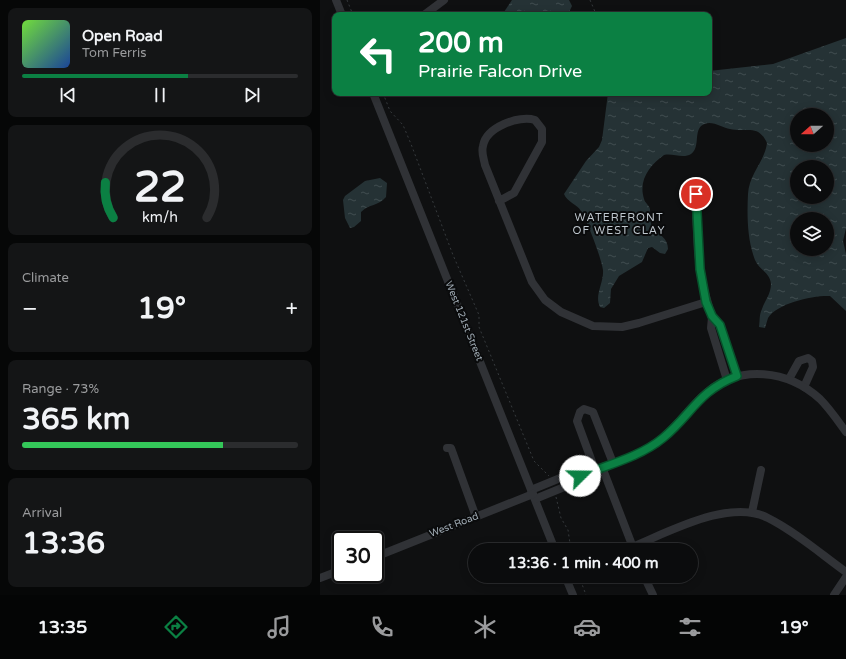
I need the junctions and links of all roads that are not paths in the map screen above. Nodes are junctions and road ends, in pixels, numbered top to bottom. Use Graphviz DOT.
graph roads {
  1 [pos="336,0"];
  2 [pos="444,0"];
  3 [pos="341,12"];
  4 [pos="428,12"];
  5 [pos="374,96"];
  6 [pos="696,194"];
  7 [pos="499,201"];
  8 [pos="706,302"];
  9 [pos="712,316"];
  10 [pos="737,376"];
  11 [pos="789,379"];
  12 [pos="727,380"];
  13 [pos="804,387"];
  14 [pos="846,432"];
  15 [pos="447,448"];
  16 [pos="613,463"];
  17 [pos="599,468"];
  18 [pos="760,470"];
  19 [pos="580,476"];
  20 [pos="533,494"];
  21 [pos="752,512"];
  22 [pos="476,517"];
  23 [pos="552,543"];
  24 [pos="631,543"];
  25 [pos="645,543"];
  26 [pos="384,553"];
  27 [pos="846,572"];
  28 [pos="332,573"];
  29 [pos="846,577"];
  30 [pos="320,578"];
  31 [pos="568,583"];
  32 [pos="647,583"];
  33 [pos="573,595"];
  34 [pos="653,595"];
  35 [pos="834,595"];
  1 -- 3 [label="street"];
  2 -- 4 [label="street"];
  5 -- 20 [label="street, West 121st Street"];
  6 -- 8 [label="street"];
  7 -- 7 [label="street"];
  7 -- 8 [label="street"];
  8 -- 9 [label="street"];
  9 -- 10 [label="street"];
  9 -- 12 [label="street"];
  10 -- 11 [label="street, West Road"];
  10 -- 12 [label="street, West Road"];
  11 -- 13 [label="street, West Road"];
  11 -- 13 [label="street"];
  12 -- 16 [label="street, West Road"];
  13 -- 14 [label="street, West Road"];
  15 -- 22 [label="street"];
  16 -- 17 [label="street, West Road"];
  16 -- 17 [label="street"];
  17 -- 19 [label="street, West Road"];
  17 -- 24 [label="street"];
  18 -- 21 [label="street"];
  19 -- 20 [label="street, West Road"];
  19 -- 20 [label="street, West Road"];
  20 -- 22 [label="street, West Road"];
  20 -- 23 [label="street, West 121st Street"];
  21 -- 25 [label="street"];
  21 -- 27 [label="street"];
  22 -- 26 [label="street, West Road"];
  28 -- 30 [label="street"];
  29 -- 35 [label="street"];
  31 -- 33 [label="street"];
  32 -- 34 [label="street"];
}
